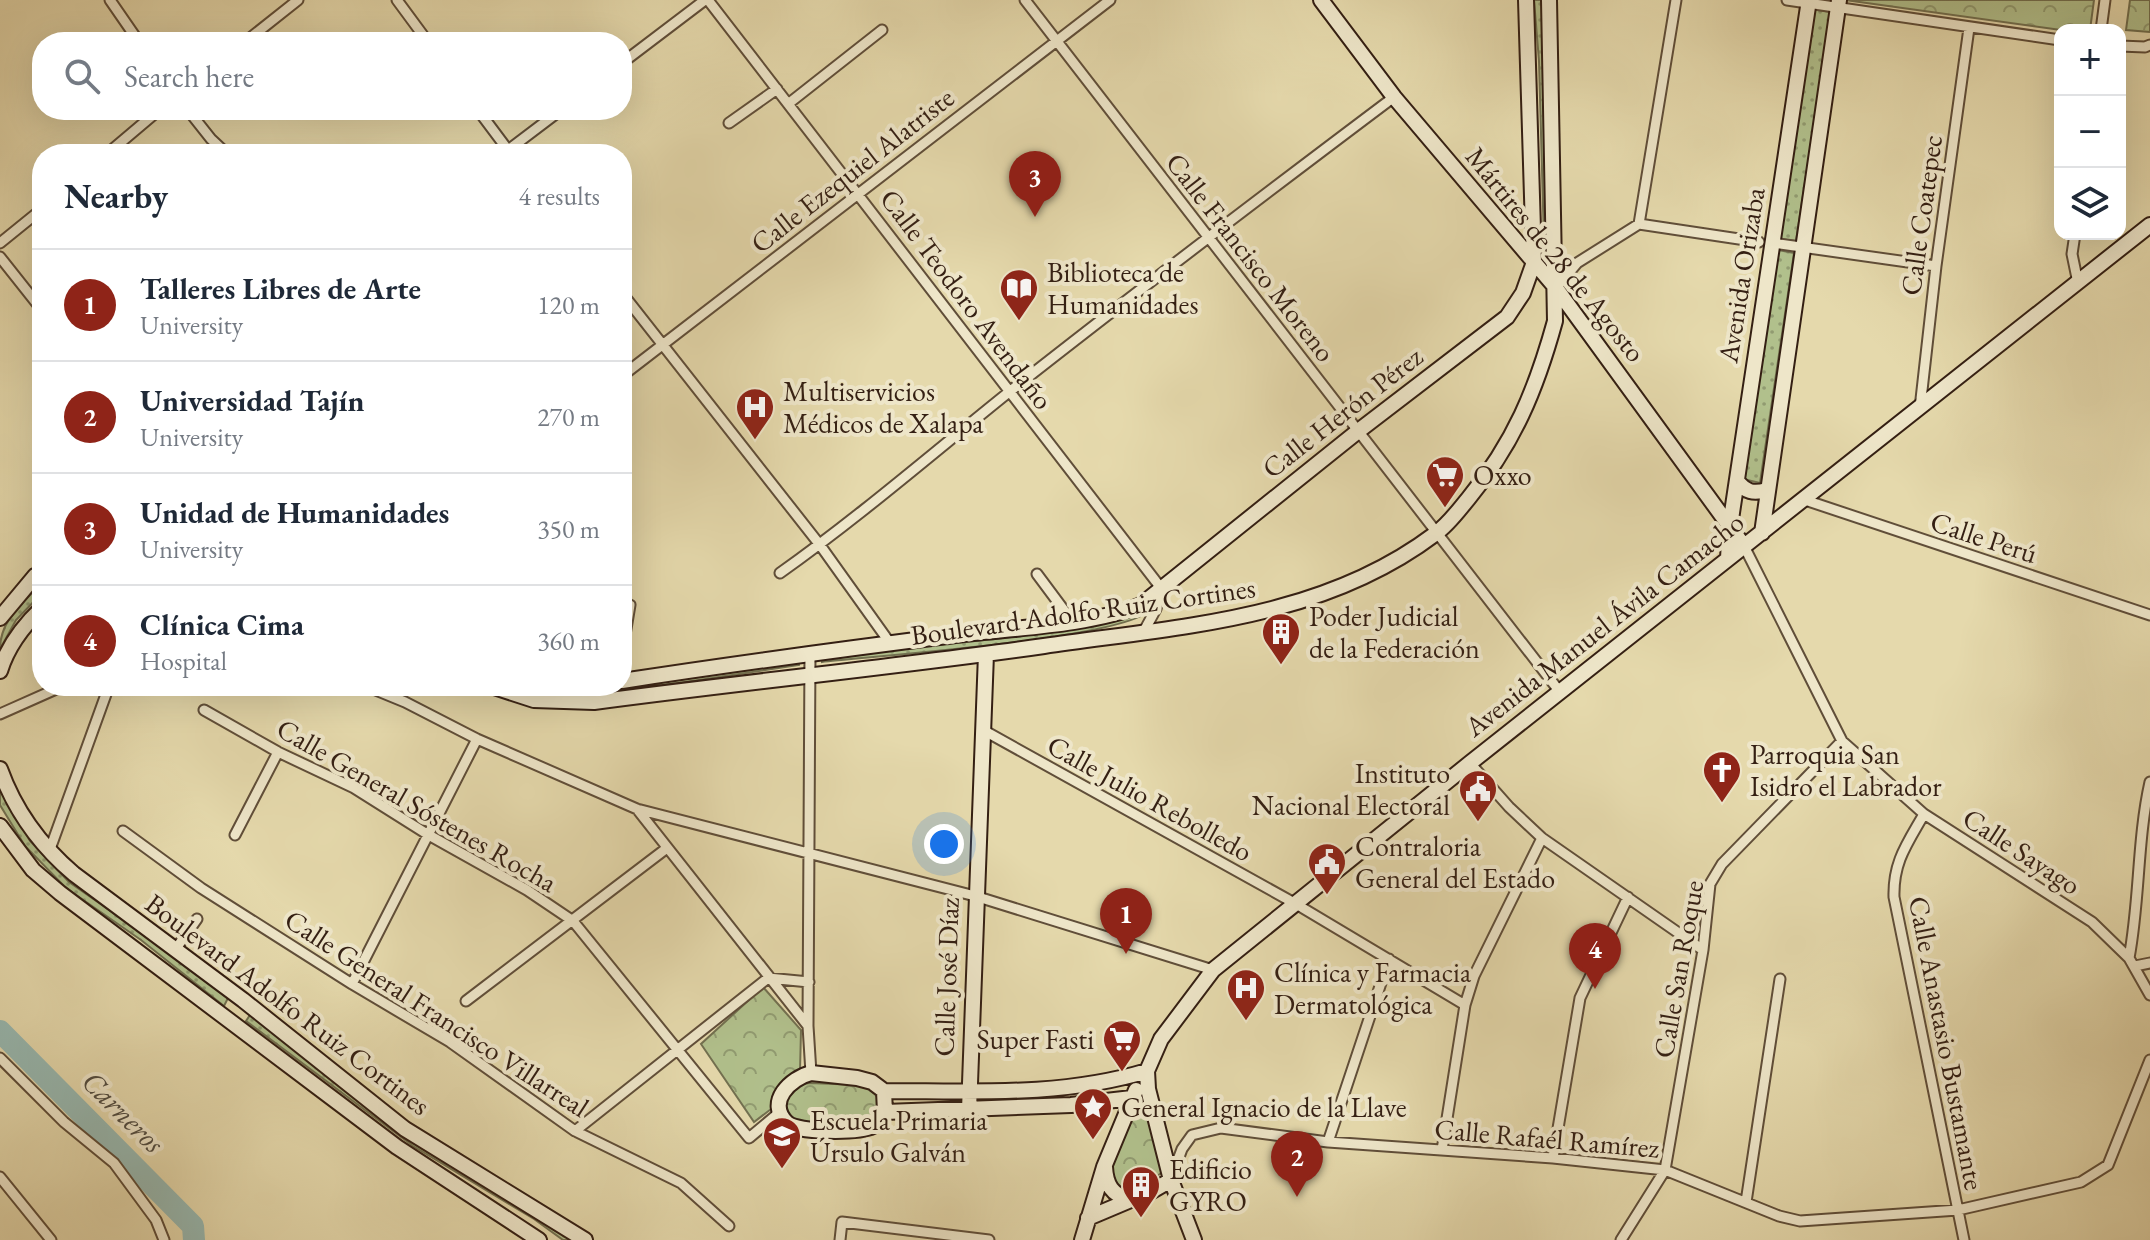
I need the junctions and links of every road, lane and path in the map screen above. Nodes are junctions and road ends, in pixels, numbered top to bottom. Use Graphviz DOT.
graph roads {
  1 [pos="110,0"];
  2 [pos="298,0"];
  3 [pos="397,0"];
  4 [pos="706,0"];
  5 [pos="1025,0"];
  6 [pos="1110,0"];
  7 [pos="1321,0"];
  8 [pos="1526,0"];
  9 [pos="1549,0"];
  10 [pos="1676,0"];
  11 [pos="1787,0"];
  12 [pos="2105,0"];
  13 [pos="1809,2"];
  14 [pos="1838,4"];
  15 [pos="2102,24"];
  16 [pos="1969,28"];
  17 [pos="882,30"];
  18 [pos="132,32"];
  19 [pos="258,32"];
  20 [pos="421,32"];
  21 [pos="2054,39"];
  22 [pos="1057,42"];
  23 [pos="2150,45"];
  24 [pos="2126,46"];
  25 [pos="632,56"];
  26 [pos="777,89"];
  27 [pos="1394,97"];
  28 [pos="788,104"];
  29 [pos="147,120"];
  30 [pos="196,120"];
  31 [pos="485,120"];
  32 [pos="548,120"];
  33 [pos="729,123"];
  34 [pos="211,139"];
  35 [pos="119,144"];
  36 [pos="213,144"];
  37 [pos="216,144"];
  38 [pos="501,144"];
  39 [pos="518,144"];
  40 [pos="857,193"];
  41 [pos="32,217"];
  42 [pos="1639,224"];
  43 [pos="2150,225"];
  44 [pos="1208,237"];
  45 [pos="2074,240"];
  46 [pos="1766,242"];
  47 [pos="0,243"];
  48 [pos="1804,249"];
  49 [pos="0,257"];
  50 [pos="1534,262"];
  51 [pos="1936,266"];
  52 [pos="2078,283"];
  53 [pos="1556,288"];
  54 [pos="32,297"];
  55 [pos="632,306"];
  56 [pos="663,345"];
  57 [pos="632,368"];
  58 [pos="1010,392"];
  59 [pos="1920,408"];
  60 [pos="1357,432"];
  61 [pos="1737,481"];
  62 [pos="1767,490"];
  63 [pos="1805,500"];
  64 [pos="1730,526"];
  65 [pos="1437,533"];
  66 [pos="1762,533"];
  67 [pos="820,545"];
  68 [pos="1744,546"];
  69 [pos="1728,558"];
  70 [pos="780,573"];
  71 [pos="1037,574"];
  72 [pos="32,580"];
  73 [pos="1161,588"];
  74 [pos="2150,615"];
  75 [pos="0,618"];
  76 [pos="32,618"];
  77 [pos="1072,621"];
  78 [pos="1144,631"];
  79 [pos="890,643"];
  80 [pos="810,652"];
  81 [pos="986,654"];
  82 [pos="0,671"];
  83 [pos="809,674"];
  84 [pos="632,679"];
  85 [pos="1560,692"];
  86 [pos="40,696"];
  87 [pos="105,696"];
  88 [pos="390,696"];
  89 [pos="522,696"];
  90 [pos="204,710"];
  91 [pos="0,714"];
  92 [pos="983,730"];
  93 [pos="477,739"];
  94 [pos="1842,741"];
  95 [pos="278,752"];
  96 [pos="1470,763"];
  97 [pos="0,769"];
  98 [pos="2150,782"];
  99 [pos="637,809"];
  100 [pos="1924,814"];
  101 [pos="0,826"];
  102 [pos="123,831"];
  103 [pos="427,834"];
  104 [pos="235,835"];
  105 [pos="1542,838"];
  106 [pos="667,848"];
  107 [pos="49,852"];
  108 [pos="807,852"];
  109 [pos="975,896"];
  110 [pos="1628,897"];
  111 [pos="1296,904"];
  112 [pos="197,919"];
  113 [pos="573,921"];
  114 [pos="175,950"];
  115 [pos="1703,950"];
  116 [pos="1389,959"];
  117 [pos="2132,962"];
  118 [pos="2150,963"];
  119 [pos="1213,970"];
  120 [pos="768,978"];
  121 [pos="1780,979"];
  122 [pos="809,982"];
  123 [pos="352,984"];
  124 [pos="2150,995"];
  125 [pos="243,1000"];
  126 [pos="466,1001"];
  127 [pos="1465,1005"];
  128 [pos="227,1021"];
  129 [pos="808,1026"];
  130 [pos="679,1049"];
  131 [pos="0,1058"];
  132 [pos="2150,1060"];
  133 [pos="1147,1071"];
  134 [pos="811,1073"];
  135 [pos="884,1091"];
  136 [pos="968,1091"];
  137 [pos="1132,1098"];
  138 [pos="969,1110"];
  139 [pos="780,1112"];
  140 [pos="885,1112"];
  141 [pos="575,1131"];
  142 [pos="1328,1142"];
  143 [pos="1442,1150"];
  144 [pos="1553,1158"];
  145 [pos="1104,1167"];
  146 [pos="1665,1170"];
  147 [pos="0,1177"];
  148 [pos="1171,1180"];
  149 [pos="1130,1200"];
  150 [pos="1746,1202"];
  151 [pos="1958,1210"];
  152 [pos="1088,1218"];
  153 [pos="729,1226"];
  154 [pos="950,1237"];
  155 [pos="51,1240"];
  156 [pos="164,1240"];
  157 [pos="539,1240"];
  158 [pos="585,1240"];
  159 [pos="840,1240"];
  160 [pos="989,1240"];
  161 [pos="1082,1240"];
  162 [pos="1194,1240"];
  163 [pos="1621,1240"];
  164 [pos="1964,1240"];
  1 -- 18 [label="street"];
  2 -- 19 [label="street"];
  3 -- 20 [label="street"];
  4 -- 25 [label="street"];
  4 -- 26 [label="street, Calle Teodoro Avendaño"];
  5 -- 22 [label="street, Calle Francisco Moreno"];
  6 -- 22 [label="street, Calle Ezequiel Alatriste"];
  7 -- 27 [label="main road, Mártires de 28 de Agosto"];
  8 -- 50 [label="main road"];
  9 -- 53 [label="main road, Boulevard Adolfo Ruiz Cortines"];
  10 -- 42 [label="street"];
  11 -- 13 [label="street"];
  12 -- 15 [label="street"];
  13 -- 14 [label="street"];
  13 -- 46 [label="main road, Avenida Orizaba"];
  14 -- 16 [label="street"];
  14 -- 48 [label="main road, Avenida Orizaba"];
  16 -- 21 [label="street"];
  16 -- 51 [label="street, Calle Coatepec"];
  17 -- 28 [label="street"];
  22 -- 40 [label="street, Calle Ezequiel Alatriste"];
  22 -- 44 [label="street, Calle Francisco Moreno"];
  23 -- 24 [label="street"];
  26 -- 28 [label="street, Calle Teodoro Avendaño"];
  26 -- 33 [label="street"];
  27 -- 44 [label="street"];
  27 -- 50 [label="main road, Mártires de 28 de Agosto"];
  28 -- 40 [label="street, Calle Teodoro Avendaño"];
  29 -- 35 [label="street"];
  30 -- 34 [label="street"];
  31 -- 38 [label="street"];
  32 -- 39 [label="street"];
  34 -- 36 [label="street"];
  34 -- 37 [label="street"];
  40 -- 56 [label="street, Calle Ezequiel Alatriste"];
  40 -- 58 [label="street, Calle Teodoro Avendaño"];
  41 -- 47 [label="street"];
  42 -- 46 [label="street"];
  42 -- 53 [label="street"];
  43 -- 52 [label="main road, Avenida Manuel Ávila Camacho"];
  44 -- 58 [label="street"];
  44 -- 60 [label="street, Calle Francisco Moreno"];
  45 -- 52 [label="street"];
  46 -- 48 [label="street"];
  46 -- 61 [label="main road, Avenida Orizaba"];
  48 -- 51 [label="street"];
  48 -- 62 [label="main road, Avenida Orizaba"];
  49 -- 54 [label="street"];
  50 -- 53 [label="main road, Mártires de 28 de Agosto"];
  50 -- 60 [label="main road, Calle Herón Pérez"];
  51 -- 59 [label="street, Calle Coatepec"];
  52 -- 59 [label="main road, Avenida Manuel Ávila Camacho"];
  53 -- 64 [label="main road, Mártires de 28 de Agosto"];
  53 -- 65 [label="main road, Boulevard Adolfo Ruiz Cortines"];
  55 -- 56 [label="street"];
  56 -- 57 [label="street, Calle Ezequiel Alatriste"];
  56 -- 67 [label="street"];
  58 -- 67 [label="street"];
  58 -- 73 [label="street, Calle Teodoro Avendaño"];
  59 -- 63 [label="main road, Avenida Manuel Ávila Camacho"];
  60 -- 65 [label="street, Calle Francisco Moreno"];
  60 -- 73 [label="main road, Calle Herón Pérez"];
  61 -- 62 [label="main road"];
  61 -- 64 [label="main road, Avenida Orizaba"];
  62 -- 66 [label="main road, Avenida Orizaba"];
  63 -- 66 [label="main road, Avenida Manuel Ávila Camacho"];
  63 -- 74 [label="street, Calle Perú"];
  64 -- 68 [label="main road, Mártires de 28 de Agosto"];
  64 -- 69 [label="main road, Avenida Orizaba"];
  65 -- 78 [label="main road, Boulevard Adolfo Ruiz Cortines"];
  65 -- 85 [label="street, Calle Francisco Moreno"];
  66 -- 68 [label="main road, Avenida Manuel Ávila Camacho"];
  67 -- 70 [label="street"];
  67 -- 79 [label="street"];
  68 -- 69 [label="main road, Avenida Manuel Ávila Camacho"];
  68 -- 94 [label="street, Calle Sayago"];
  69 -- 85 [label="main road, Avenida Manuel Ávila Camacho"];
  71 -- 77 [label="street"];
  72 -- 75 [label="main road"];
  73 -- 77 [label="main road, Boulevard Adolfo Ruiz Cortines"];
  73 -- 78 [label="street"];
  76 -- 82 [label="main road"];
  77 -- 79 [label="main road, Boulevard Adolfo Ruiz Cortines"];
  78 -- 81 [label="main road, Boulevard Adolfo Ruiz Cortines"];
  79 -- 80 [label="main road, Boulevard Adolfo Ruiz Cortines"];
  80 -- 83 [label="street"];
  80 -- 84 [label="main road, Boulevard Adolfo Ruiz Cortines"];
  81 -- 83 [label="main road, Boulevard Adolfo Ruiz Cortines"];
  81 -- 92 [label="main road, Calle José Díaz"];
  83 -- 89 [label="main road, Boulevard Adolfo Ruiz Cortines"];
  83 -- 108 [label="street"];
  85 -- 96 [label="main road, Avenida Manuel Ávila Camacho"];
  86 -- 91 [label="street"];
  87 -- 107 [label="street"];
  88 -- 93 [label="street"];
  90 -- 95 [label="street, Calle General Sóstenes Rocha"];
  92 -- 109 [label="main road, Calle José Díaz"];
  92 -- 111 [label="street, Calle Julio Rebolledo"];
  93 -- 99 [label="street"];
  93 -- 103 [label="street"];
  94 -- 100 [label="street, Calle Sayago"];
  94 -- 115 [label="street, Calle San Roque"];
  95 -- 103 [label="street, Calle General Sóstenes Rocha"];
  95 -- 104 [label="street"];
  96 -- 105 [label="street"];
  96 -- 111 [label="main road, Avenida Manuel Ávila Camacho"];
  97 -- 107 [label="main road, Boulevard Adolfo Ruiz Cortines"];
  98 -- 117 [label="street"];
  99 -- 106 [label="street"];
  99 -- 108 [label="street"];
  100 -- 117 [label="street, Calle Sayago"];
  100 -- 151 [label="street, Calle Anastasio Bustamante"];
  101 -- 128 [label="main road, Boulevard Adolfo Ruiz Cortines"];
  102 -- 123 [label="street, Calle General Francisco Villarreal"];
  103 -- 113 [label="street, Calle General Sóstenes Rocha"];
  103 -- 123 [label="street"];
  105 -- 110 [label="street"];
  105 -- 127 [label="street"];
  106 -- 113 [label="street"];
  106 -- 120 [label="street"];
  107 -- 114 [label="main road, Boulevard Adolfo Ruiz Cortines"];
  108 -- 109 [label="street"];
  108 -- 122 [label="street"];
  109 -- 119 [label="street"];
  109 -- 136 [label="main road, Calle José Díaz"];
  110 -- 115 [label="street"];
  110 -- 144 [label="street"];
  111 -- 116 [label="street, Calle Julio Rebolledo"];
  111 -- 119 [label="main road, Avenida Manuel Ávila Camacho"];
  112 -- 114 [label="street"];
  113 -- 126 [label="street"];
  113 -- 130 [label="street, Calle General Sóstenes Rocha"];
  114 -- 125 [label="main road, Boulevard Adolfo Ruiz Cortines"];
  115 -- 146 [label="street, Calle San Roque"];
  116 -- 127 [label="street, Calle Julio Rebolledo"];
  116 -- 142 [label="street"];
  117 -- 118 [label="street"];
  117 -- 124 [label="street, Calle Sayago"];
  119 -- 133 [label="main road, Avenida Manuel Ávila Camacho"];
  120 -- 122 [label="street"];
  120 -- 129 [label="street"];
  120 -- 130 [label="street"];
  121 -- 150 [label="street"];
  122 -- 129 [label="street"];
  123 -- 141 [label="street, Calle General Francisco Villarreal"];
  125 -- 128 [label="main road"];
  125 -- 158 [label="main road, Boulevard Adolfo Ruiz Cortines"];
  127 -- 143 [label="street"];
  128 -- 157 [label="main road, Boulevard Adolfo Ruiz Cortines"];
  129 -- 134 [label="street"];
  130 -- 139 [label="street, Calle General Sóstenes Rocha"];
  130 -- 141 [label="street"];
  131 -- 156 [label="street"];
  132 -- 151 [label="street, Calle Rafaél Ramírez"];
  133 -- 136 [label="main road"];
  133 -- 137 [label="main road, Avenida Manuel Ávila Camacho"];
  133 -- 148 [label="main road"];
  134 -- 135 [label="main road"];
  134 -- 139 [label="main road"];
  135 -- 136 [label="main road"];
  135 -- 140 [label="main road"];
  136 -- 138 [label="main road, Calle José Díaz"];
  137 -- 138 [label="main road"];
  137 -- 145 [label="main road, Avenida Manuel Ávila Camacho"];
  138 -- 140 [label="main road"];
  139 -- 140 [label="main road"];
  141 -- 153 [label="street, Calle General Francisco Villarreal"];
  142 -- 143 [label="street, Calle Rafaél Ramírez"];
  142 -- 148 [label="street, Calle Rafaél Ramírez"];
  143 -- 144 [label="street, Calle Rafaél Ramírez"];
  144 -- 146 [label="street, Calle Rafaél Ramírez"];
  145 -- 149 [label="main road"];
  145 -- 152 [label="main road, Avenida Manuel Ávila Camacho"];
  146 -- 150 [label="street, Calle Rafaél Ramírez"];
  146 -- 163 [label="street, Calle San Roque"];
  147 -- 155 [label="street"];
  148 -- 149 [label="main road"];
  148 -- 162 [label="main road"];
  149 -- 152 [label="main road"];
  150 -- 151 [label="street, Calle Rafaél Ramírez"];
  151 -- 164 [label="street, Calle Anastasio Bustamante"];
  152 -- 161 [label="main road, Avenida Manuel Ávila Camacho"];
  154 -- 159 [label="street"];
  154 -- 160 [label="street"];
}
